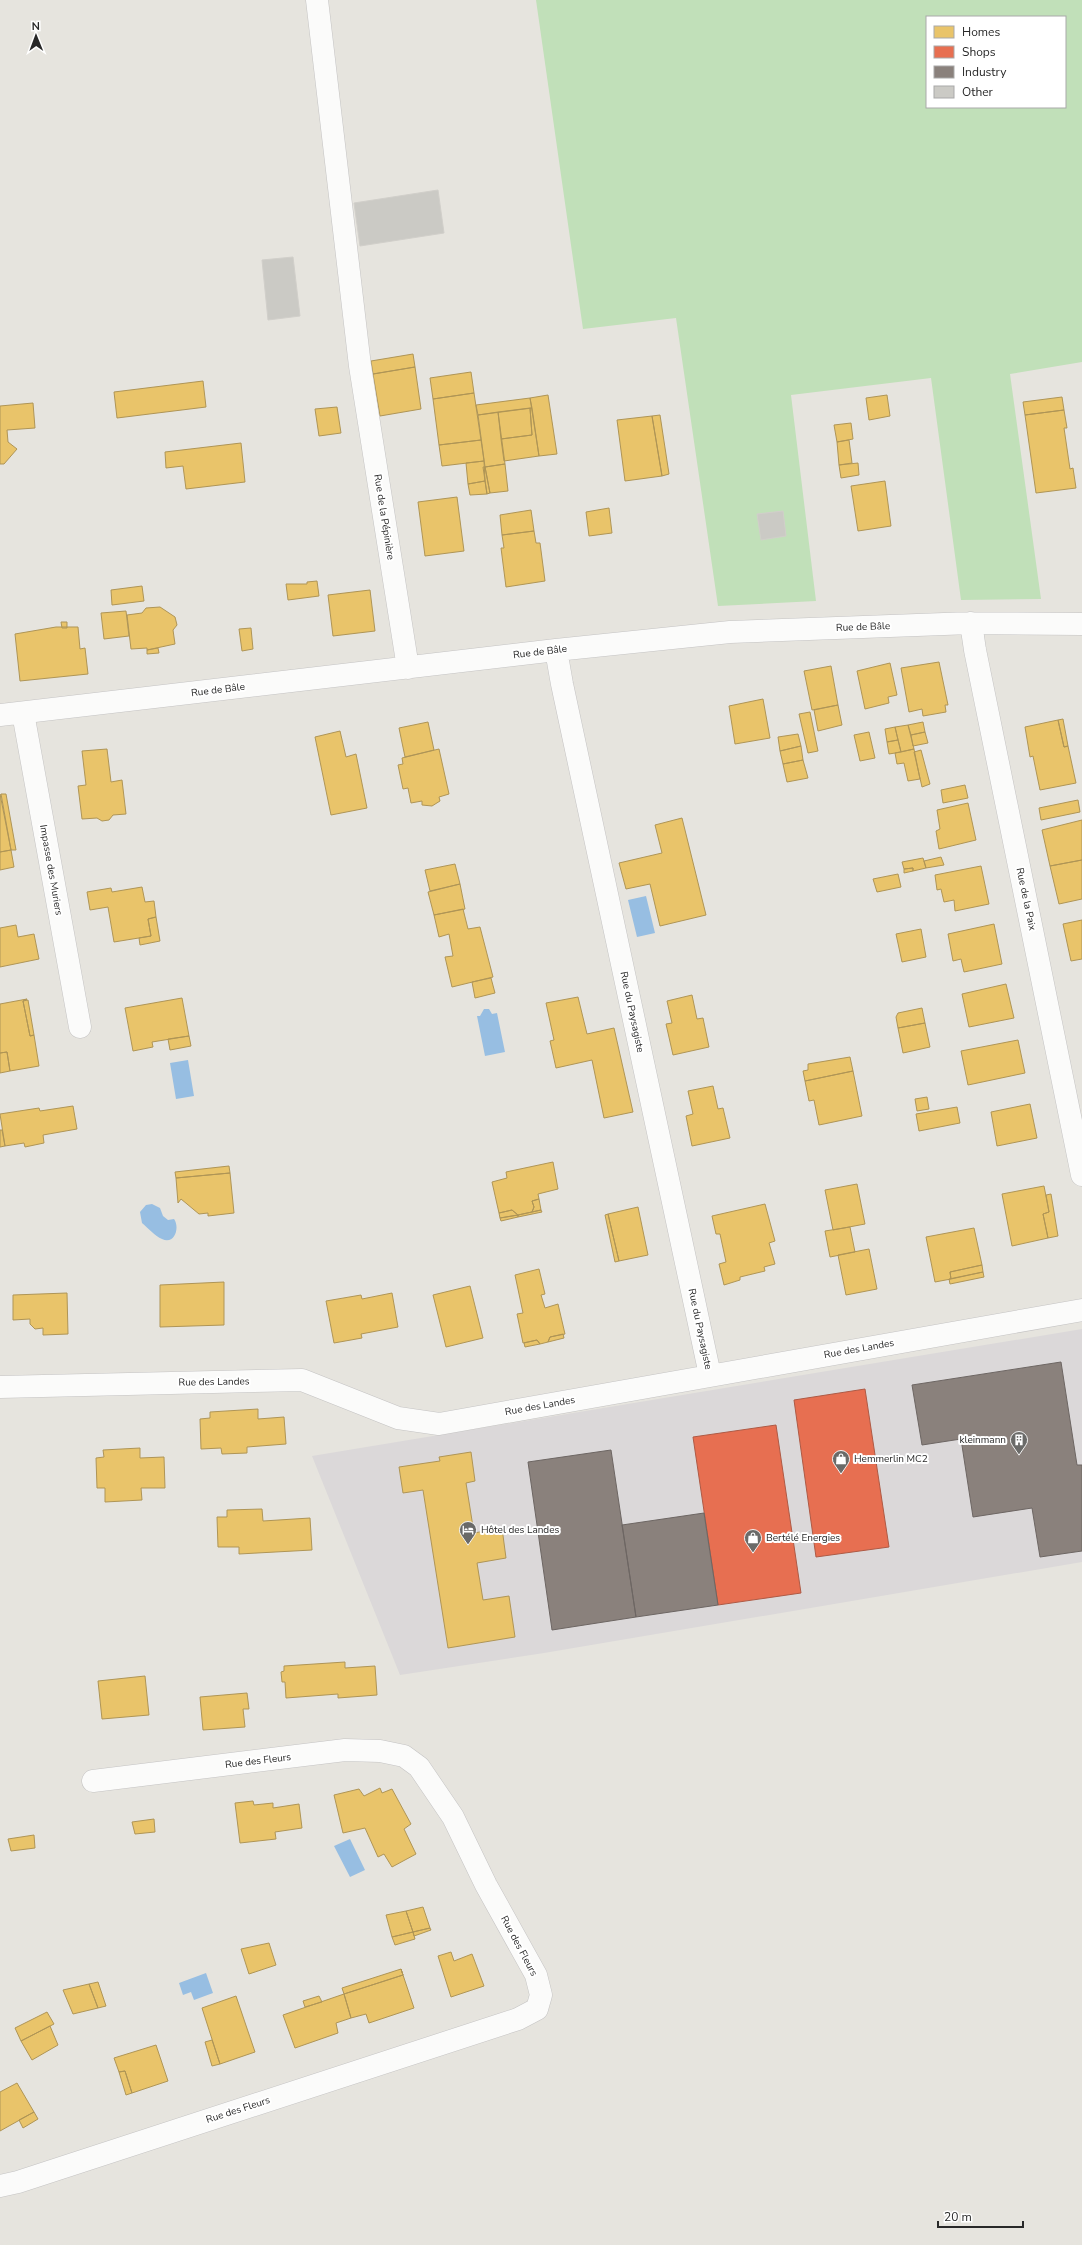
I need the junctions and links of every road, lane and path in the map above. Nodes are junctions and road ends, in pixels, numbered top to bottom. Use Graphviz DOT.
graph roads {
  1 [pos="317,0"];
  2 [pos="971,623"];
  3 [pos="1082,624"];
  4 [pos="556,650"];
  5 [pos="408,668"];
  6 [pos="23,713"];
  7 [pos="0,715"];
  8 [pos="80,1027"];
  9 [pos="1082,1175"];
  10 [pos="1082,1310"];
  11 [pos="710,1375"];
  12 [pos="0,1387"];
  13 [pos="93,1781"];
  14 [pos="0,2186"];
  1 -- 5 [label="street, Rue de la Pépinière"];
  2 -- 3 [label="street, Rue de Bâle"];
  2 -- 4 [label="street, Rue de Bâle"];
  2 -- 9 [label="street, Rue de la Paix"];
  4 -- 5 [label="street, Rue de Bâle"];
  4 -- 11 [label="street, Rue du Paysagiste"];
  5 -- 6 [label="street, Rue de Bâle"];
  6 -- 7 [label="street, Rue de Bâle"];
  6 -- 8 [label="street, Impasse des Muriers"];
  10 -- 11 [label="street, Rue des Landes"];
  11 -- 12 [label="street, Rue des Landes"];
  13 -- 14 [label="street, Rue des Fleurs"];
}
